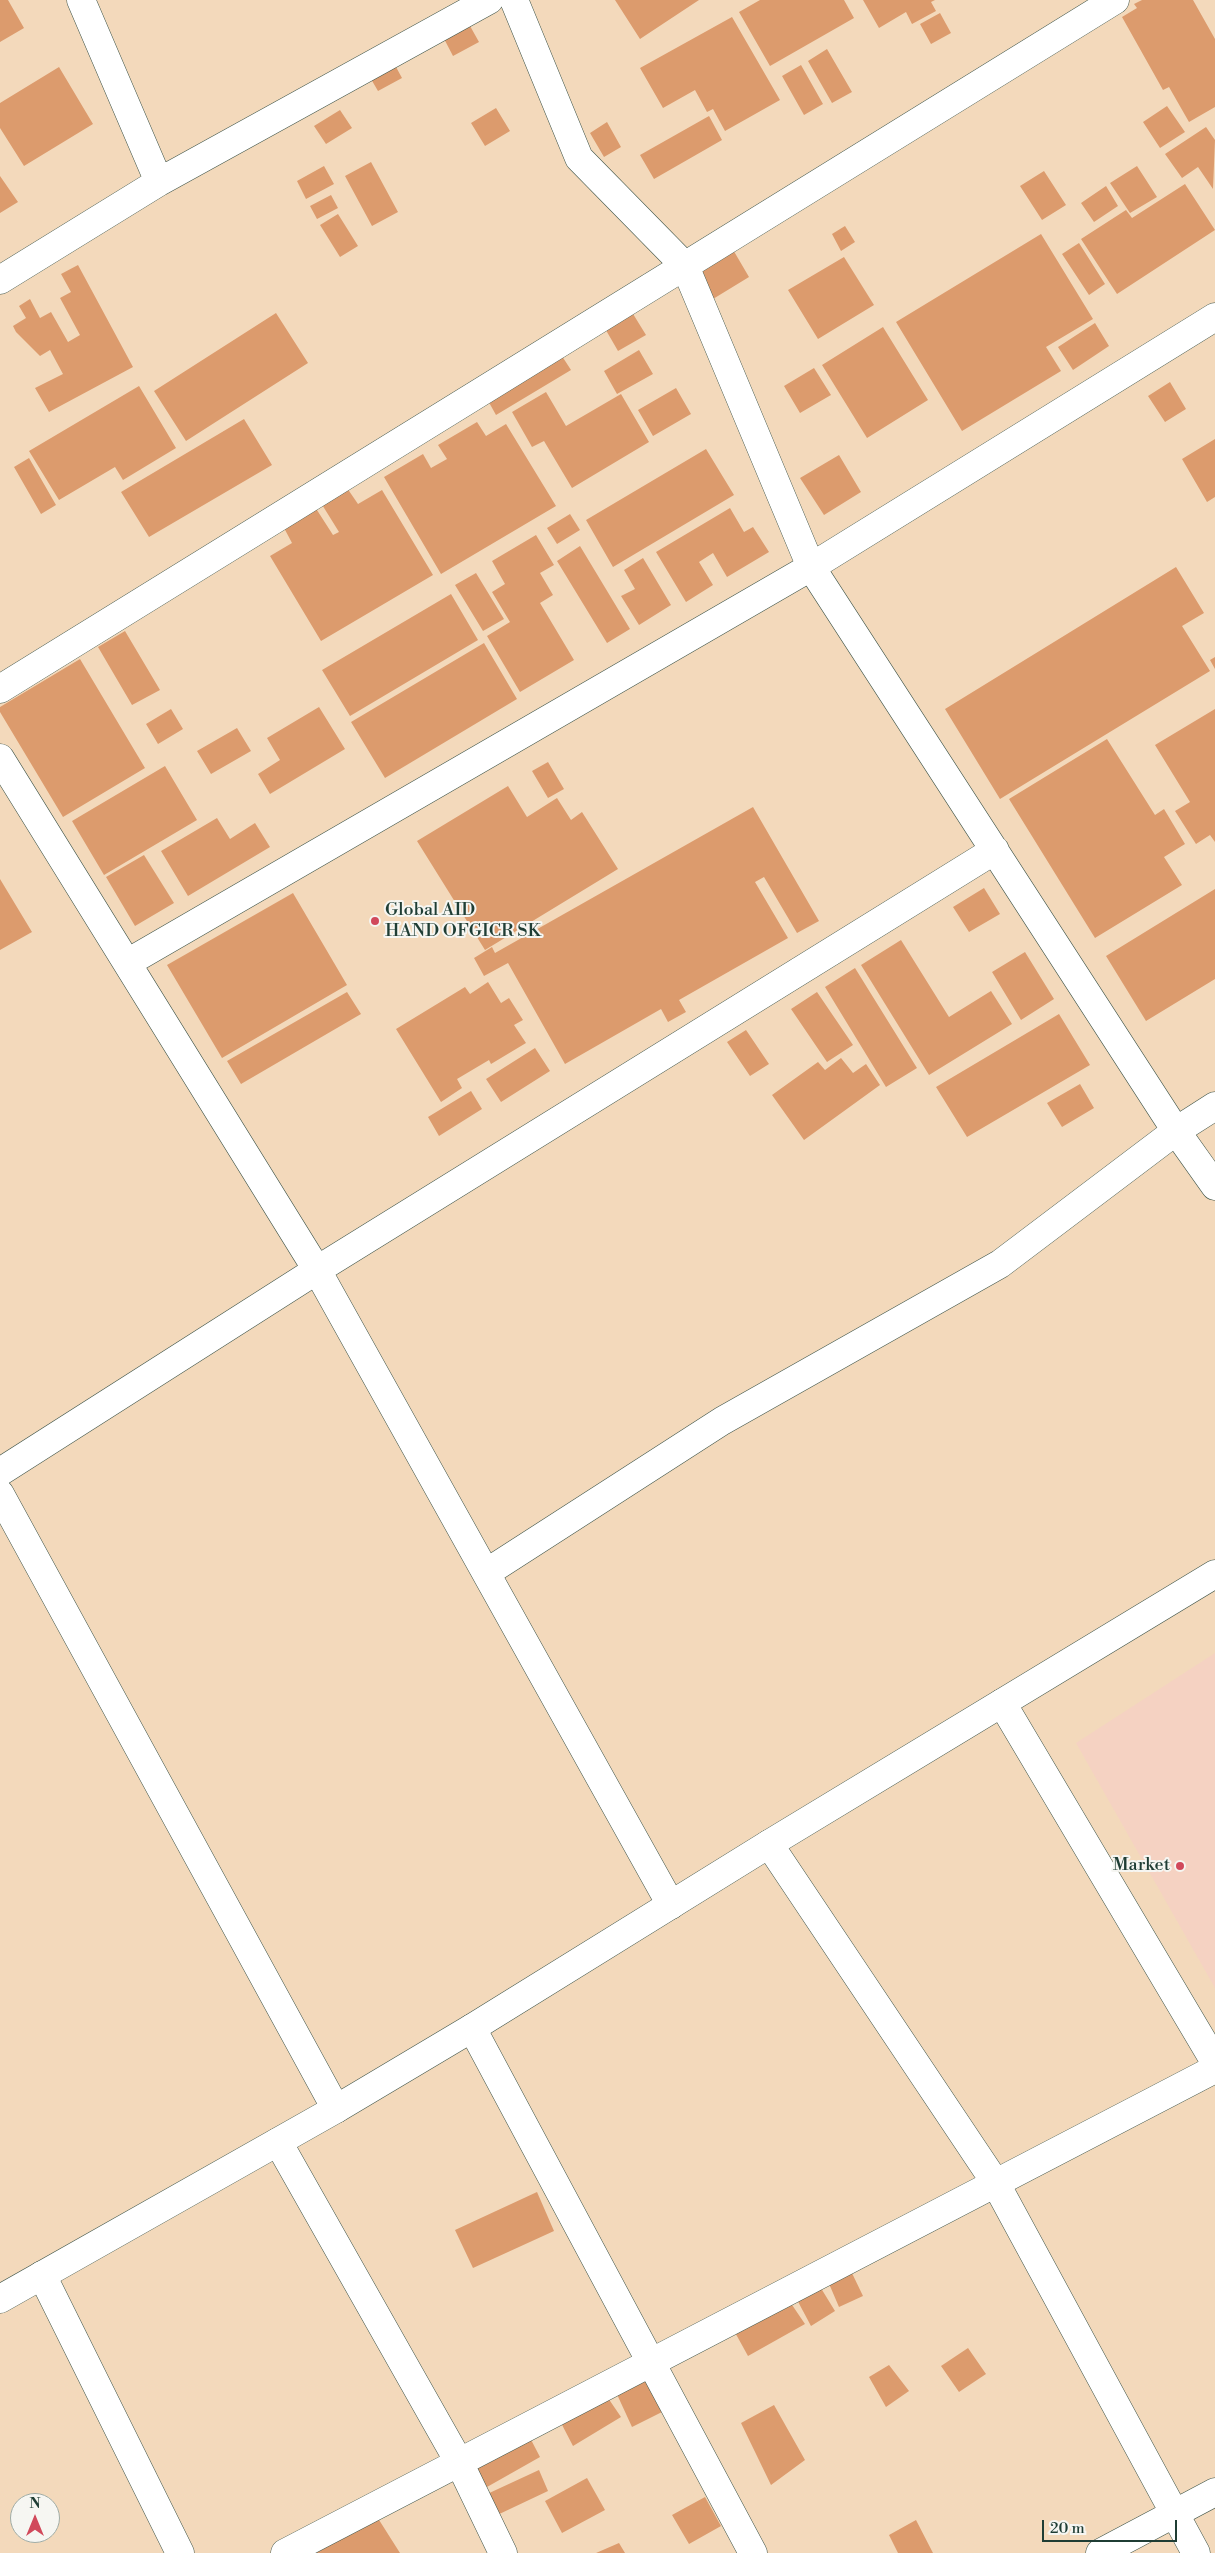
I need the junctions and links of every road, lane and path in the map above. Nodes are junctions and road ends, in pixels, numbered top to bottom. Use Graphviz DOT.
graph roads {
  1 [pos="81,0"];
  2 [pos="490,0"];
  3 [pos="514,0"];
  4 [pos="1115,0"];
  5 [pos="159,182"];
  6 [pos="685,266"];
  7 [pos="0,280"];
  8 [pos="1215,317"];
  9 [pos="811,566"];
  10 [pos="0,689"];
  11 [pos="0,758"];
  12 [pos="995,850"];
  13 [pos="127,963"];
  14 [pos="1215,1106"];
  15 [pos="1176,1131"];
  16 [pos="1215,1186"];
  17 [pos="316,1270"];
  18 [pos="0,1472"];
  19 [pos="0,1494"];
  20 [pos="486,1573"];
  21 [pos="1215,1574"];
  22 [pos="1002,1703"];
  23 [pos="769,1844"];
  24 [pos="671,1905"];
  25 [pos="472,2028"];
  26 [pos="1215,2062"];
  27 [pos="1215,2069"];
  28 [pos="336,2109"];
  29 [pos="278,2142"];
  30 [pos="995,2182"];
  31 [pos="42,2274"];
  32 [pos="0,2299"];
  33 [pos="651,2362"];
  34 [pos="459,2462"];
  35 [pos="1215,2492"];
  36 [pos="1175,2513"];
  37 [pos="180,2553"];
  38 [pos="285,2553"];
  39 [pos="502,2553"];
  40 [pos="754,2553"];
  41 [pos="1100,2553"];
  42 [pos="1196,2553"];
  1 -- 5 [label="street"];
  2 -- 5 [label="street"];
  3 -- 6 [label="street"];
  4 -- 6 [label="street"];
  5 -- 7 [label="street"];
  6 -- 9 [label="street"];
  6 -- 10 [label="street"];
  8 -- 9 [label="street"];
  9 -- 12 [label="street"];
  9 -- 13 [label="street"];
  11 -- 13 [label="street"];
  12 -- 15 [label="street"];
  12 -- 17 [label="street"];
  13 -- 17 [label="street"];
  14 -- 15 [label="street"];
  15 -- 16 [label="street"];
  15 -- 20 [label="street"];
  17 -- 18 [label="street"];
  17 -- 20 [label="street"];
  19 -- 28 [label="street"];
  20 -- 24 [label="street"];
  21 -- 22 [label="street"];
  22 -- 23 [label="street"];
  22 -- 26 [label="street"];
  23 -- 24 [label="street"];
  23 -- 30 [label="street"];
  24 -- 25 [label="street"];
  25 -- 28 [label="street"];
  25 -- 33 [label="street"];
  27 -- 30 [label="street"];
  28 -- 29 [label="street"];
  29 -- 31 [label="street"];
  29 -- 34 [label="street"];
  30 -- 33 [label="street"];
  30 -- 36 [label="street"];
  31 -- 32 [label="street"];
  31 -- 37 [label="street"];
  33 -- 34 [label="street"];
  33 -- 40 [label="street"];
  34 -- 38 [label="street"];
  34 -- 39 [label="street"];
  35 -- 36 [label="street"];
  36 -- 41 [label="street"];
  36 -- 42 [label="street"];
}
